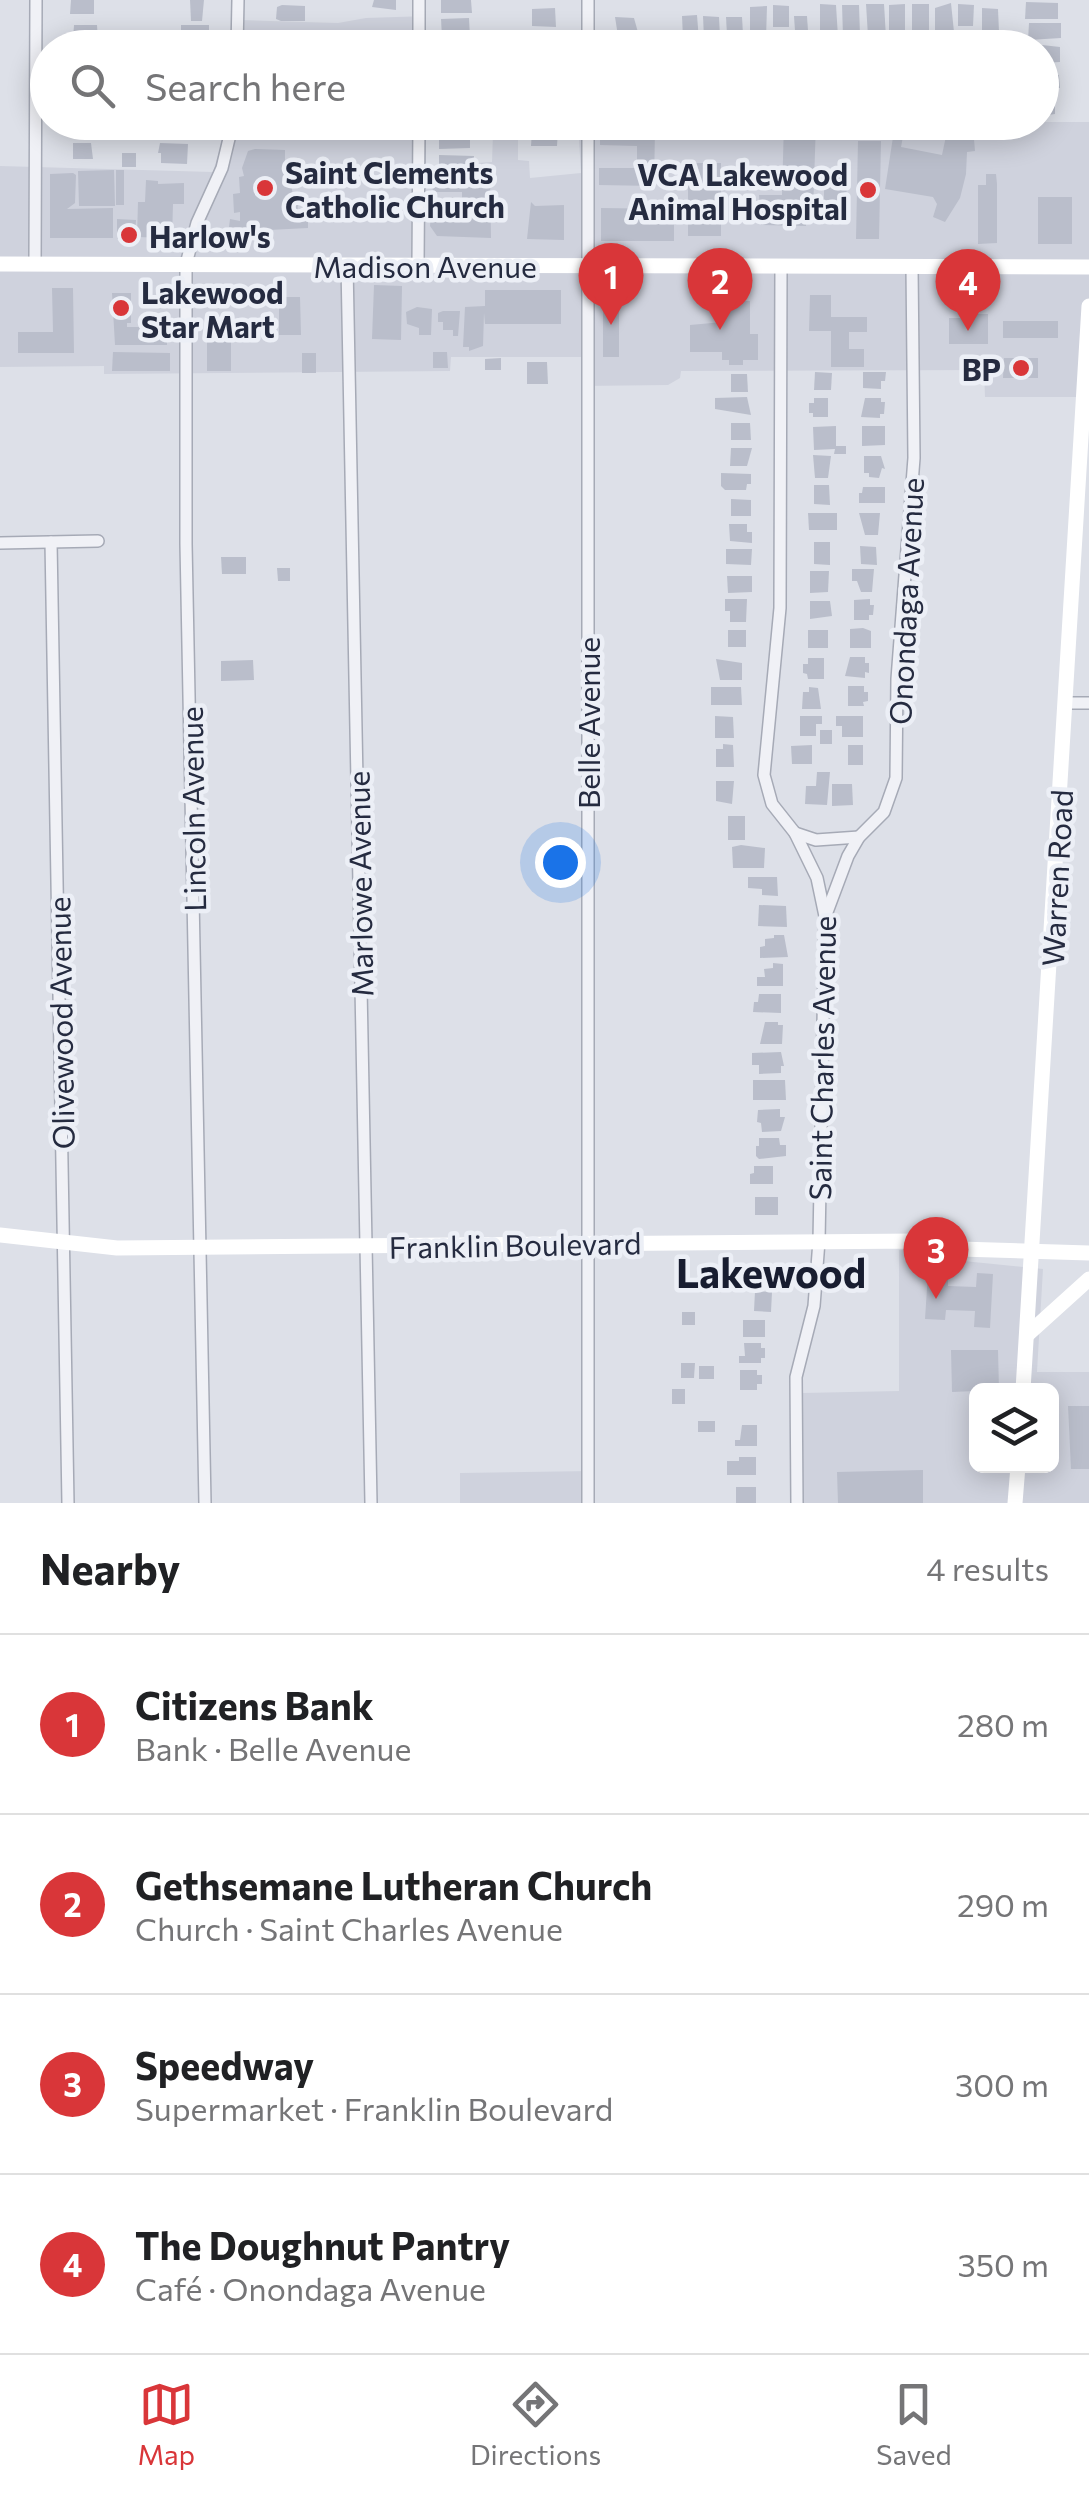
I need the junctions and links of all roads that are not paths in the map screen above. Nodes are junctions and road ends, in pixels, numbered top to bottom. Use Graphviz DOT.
graph roads {
  1 [pos="36,0"];
  2 [pos="238,0"];
  3 [pos="419,0"];
  4 [pos="588,0"];
  5 [pos="36,30"];
  6 [pos="238,30"];
  7 [pos="419,30"];
  8 [pos="588,30"];
  9 [pos="35,140"];
  10 [pos="229,140"];
  11 [pos="418,140"];
  12 [pos="588,140"];
  13 [pos="0,264"];
  14 [pos="35,264"];
  15 [pos="186,264"];
  16 [pos="347,265"];
  17 [pos="418,265"];
  18 [pos="588,266"];
  19 [pos="780,266"];
  20 [pos="912,267"];
  21 [pos="1089,267"];
  22 [pos="1089,306"];
  23 [pos="0,529"];
  24 [pos="98,541"];
  25 [pos="51,542"];
  26 [pos="0,543"];
  27 [pos="1066,703"];
  28 [pos="1089,703"];
  29 [pos="796,833"];
  30 [pos="859,837"];
  31 [pos="826,916"];
  32 [pos="0,1235"];
  33 [pos="819,1241"];
  34 [pos="64,1242"];
  35 [pos="586,1242"];
  36 [pos="366,1246"];
  37 [pos="201,1248"];
  38 [pos="1034,1251"];
  39 [pos="1089,1253"];
  40 [pos="1089,1279"];
  41 [pos="1027,1335"];
  42 [pos="1024,1383"];
  43 [pos="1017,1473"];
  44 [pos="68,1503"];
  45 [pos="205,1503"];
  46 [pos="371,1503"];
  47 [pos="588,1503"];
  48 [pos="797,1503"];
  49 [pos="1015,1503"];
  1 -- 5 [label="street"];
  2 -- 6 [label="street"];
  3 -- 7 [label="street"];
  4 -- 8 [label="street"];
  9 -- 14 [label="street"];
  10 -- 15 [label="street, Lincoln Avenue"];
  11 -- 17 [label="street"];
  12 -- 18 [label="street, Belle Avenue"];
  13 -- 14 [label="main road, Madison Avenue"];
  14 -- 15 [label="main road, Madison Avenue"];
  15 -- 16 [label="main road, Madison Avenue"];
  15 -- 37 [label="street, Lincoln Avenue"];
  16 -- 17 [label="main road, Madison Avenue"];
  16 -- 36 [label="street, Marlowe Avenue"];
  17 -- 18 [label="main road, Madison Avenue"];
  18 -- 19 [label="main road, Madison Avenue"];
  18 -- 35 [label="street, Belle Avenue"];
  19 -- 20 [label="main road, Madison Avenue"];
  19 -- 29 [label="street, Saint Charles Avenue"];
  20 -- 21 [label="main road, Madison Avenue"];
  20 -- 30 [label="street, Onondaga Avenue"];
  22 -- 27 [label="main road, Warren Road"];
  23 -- 26 [label="street"];
  24 -- 25 [label="street"];
  25 -- 26 [label="street"];
  25 -- 34 [label="street, Olivewood Avenue"];
  27 -- 28 [label="street"];
  27 -- 38 [label="main road, Warren Road"];
  29 -- 30 [label="street"];
  29 -- 31 [label="street, Saint Charles Avenue"];
  30 -- 31 [label="street, Onondaga Avenue"];
  31 -- 33 [label="street, Saint Charles Avenue"];
  32 -- 34 [label="main road, Franklin Boulevard"];
  33 -- 35 [label="main road, Franklin Boulevard"];
  33 -- 38 [label="main road, Franklin Boulevard"];
  33 -- 48 [label="street, Saint Charles Avenue"];
  34 -- 37 [label="main road, Franklin Boulevard"];
  34 -- 44 [label="street, Olivewood Avenue"];
  35 -- 36 [label="main road, Franklin Boulevard"];
  35 -- 47 [label="street, Belle Avenue"];
  36 -- 37 [label="main road, Franklin Boulevard"];
  36 -- 46 [label="street, Marlowe Avenue"];
  37 -- 45 [label="street, Lincoln Avenue"];
  38 -- 39 [label="main road, Franklin Boulevard"];
  38 -- 41 [label="main road, Warren Road"];
  40 -- 41 [label="main road"];
  41 -- 42 [label="main road, Warren Road"];
  43 -- 49 [label="main road"];
}
